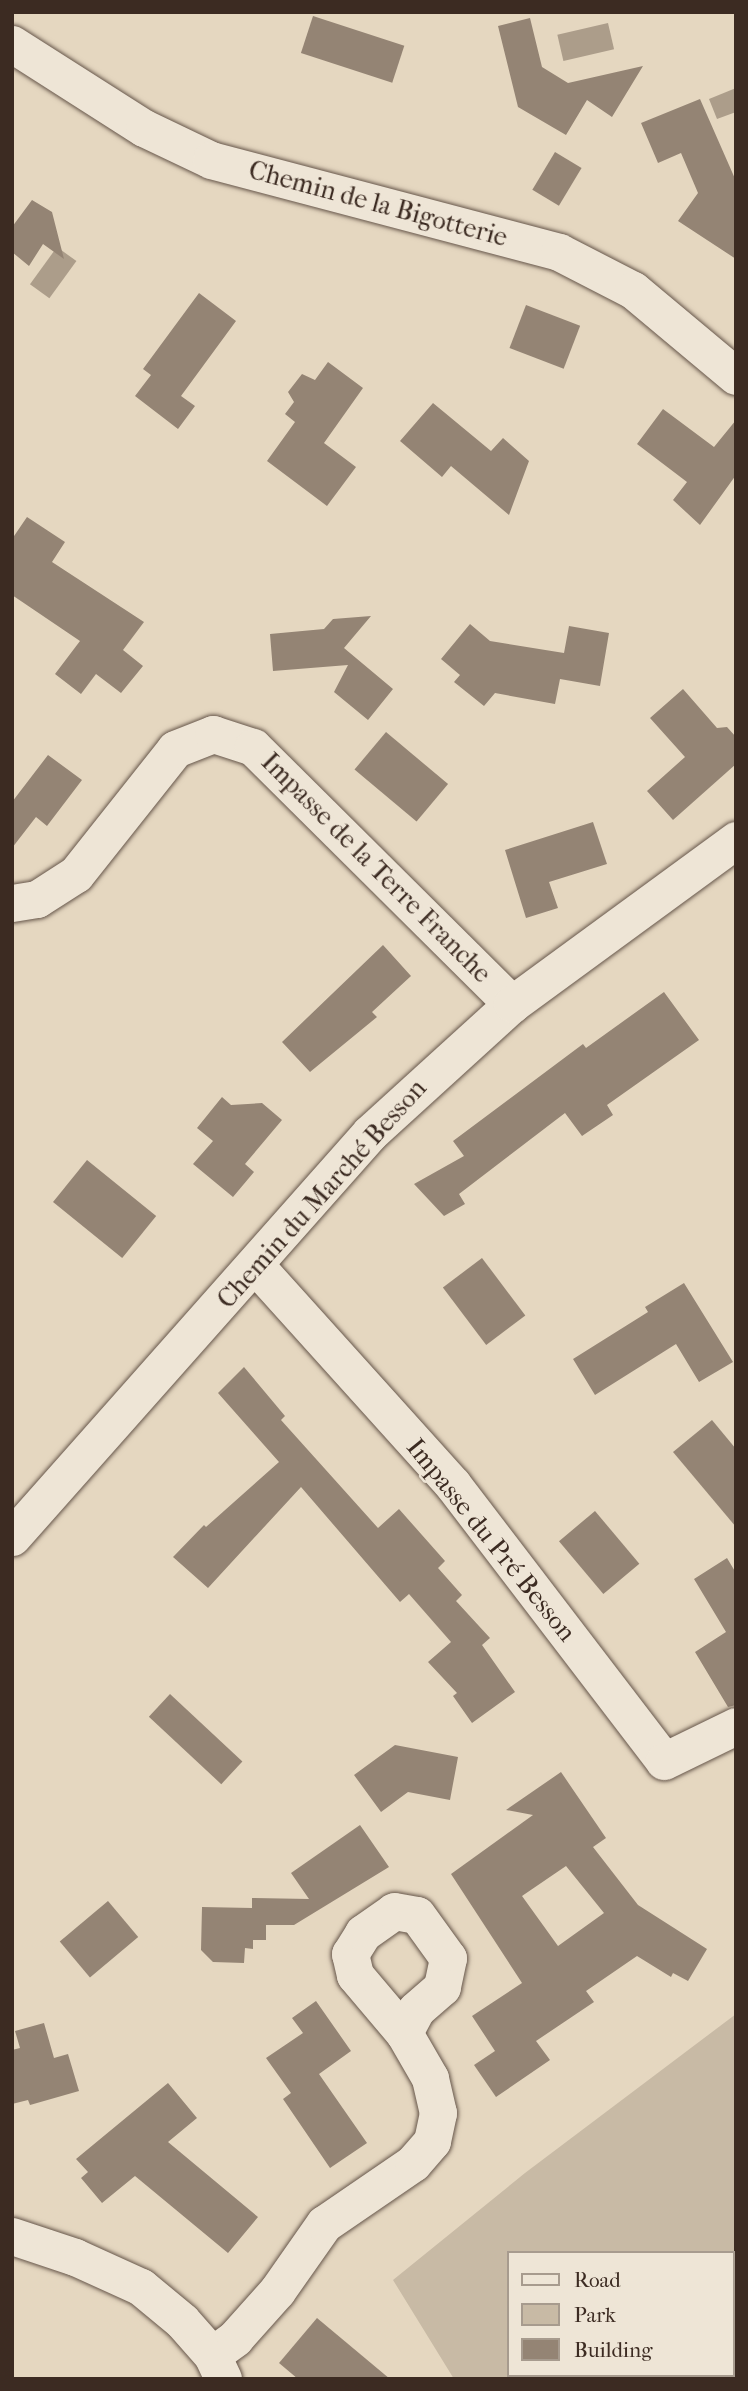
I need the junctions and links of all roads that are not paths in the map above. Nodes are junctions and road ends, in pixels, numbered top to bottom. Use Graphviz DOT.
graph roads {
  1 [pos="12,44"];
  2 [pos="736,376"];
  3 [pos="736,840"];
  4 [pos="12,903"];
  5 [pos="512,1004"];
  6 [pos="255,1265"];
  7 [pos="12,1537"];
  8 [pos="736,1726"];
  9 [pos="404,2033"];
  10 [pos="12,2236"];
  11 [pos="217,2367"];
  1 -- 2 [label="street, Chemin de la Bigotterie"];
  3 -- 5 [label="street, Chemin du Marché Besson"];
  4 -- 5 [label="street, Impasse de la Terre Franche"];
  5 -- 6 [label="street, Chemin du Marché Besson"];
  6 -- 7 [label="street, Chemin du Marché Besson"];
  6 -- 8 [label="street, Impasse du Pré Besson"];
  9 -- 11 [label="street"];
  10 -- 11 [label="street"];
}
